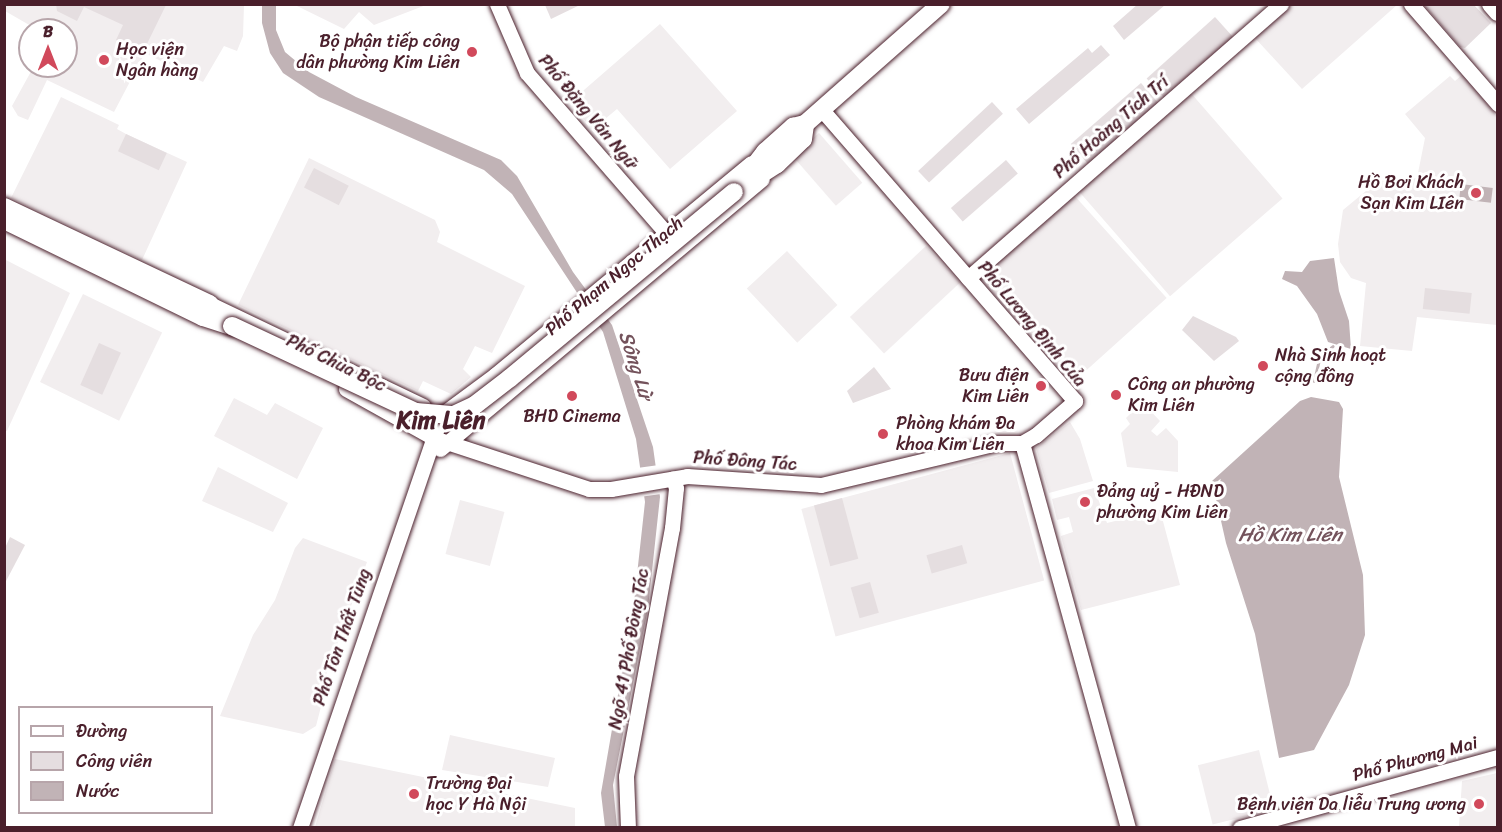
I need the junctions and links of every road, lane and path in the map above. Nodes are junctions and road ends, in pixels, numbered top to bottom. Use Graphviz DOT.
graph roads {
  1 [pos="497,4"];
  2 [pos="941,4"];
  3 [pos="1281,4"];
  4 [pos="1411,4"];
  5 [pos="1491,4"];
  6 [pos="1497,12"];
  7 [pos="1497,104"];
  8 [pos="822,110"];
  9 [pos="771,158"];
  10 [pos="4,207"];
  11 [pos="4,220"];
  12 [pos="667,234"];
  13 [pos="968,278"];
  14 [pos="206,310"];
  15 [pos="495,375"];
  16 [pos="511,392"];
  17 [pos="397,393"];
  18 [pos="388,412"];
  19 [pos="441,415"];
  20 [pos="459,432"];
  21 [pos="440,440"];
  22 [pos="1022,443"];
  23 [pos="468,449"];
  24 [pos="668,479"];
  25 [pos="1497,758"];
  26 [pos="300,828"];
  27 [pos="628,828"];
  28 [pos="1128,828"];
  29 [pos="1240,828"];
  1 -- 12 [label="street, Phố Đặng Văn Ngữ"];
  2 -- 8 [label="main road, Phố Phạm Ngọc Thạch"];
  3 -- 13 [label="street, Phố Hoàng Tích Trí"];
  4 -- 7 [label="street"];
  5 -- 6 [label="main road"];
  8 -- 9 [label="main road, Phố Phạm Ngọc Thạch"];
  8 -- 13 [label="street, Phố Lương Định Của"];
  9 -- 12 [label="street, Phố Phạm Ngọc Thạch"];
  9 -- 14 [label="main road, bridge"];
  9 -- 16 [label="street, Phố Phạm Ngọc Thạch"];
  10 -- 14 [label="main road, Phố Chùa Bộc"];
  11 -- 14 [label="main road, Phố Chùa Bộc"];
  12 -- 15 [label="street, Phố Phạm Ngọc Thạch"];
  13 -- 22 [label="street, Phố Lương Định Của"];
  14 -- 17 [label="street, Phố Chùa Bộc"];
  14 -- 18 [label="street, Phố Chùa Bộc"];
  15 -- 16 [label="street"];
  15 -- 19 [label="street, Phố Phạm Ngọc Thạch"];
  16 -- 20 [label="street, Phố Phạm Ngọc Thạch"];
  17 -- 18 [label="street"];
  17 -- 19 [label="street, Phố Chùa Bộc"];
  18 -- 21 [label="street, Phố Chùa Bộc"];
  19 -- 20 [label="street, Phố Chùa Bộc"];
  19 -- 21 [label="street"];
  20 -- 21 [label="street"];
  20 -- 23 [label="street"];
  21 -- 23 [label="street, Phố Đông Tác"];
  21 -- 26 [label="street, Phố Tôn Thất Tùng"];
  22 -- 24 [label="street, Phố Đông Tác"];
  22 -- 28 [label="street"];
  23 -- 24 [label="street, Phố Đông Tác"];
  24 -- 27 [label="street, Ngõ 41 Phố Đông Tác"];
  25 -- 29 [label="street, Phố Phương Mai"];
}
